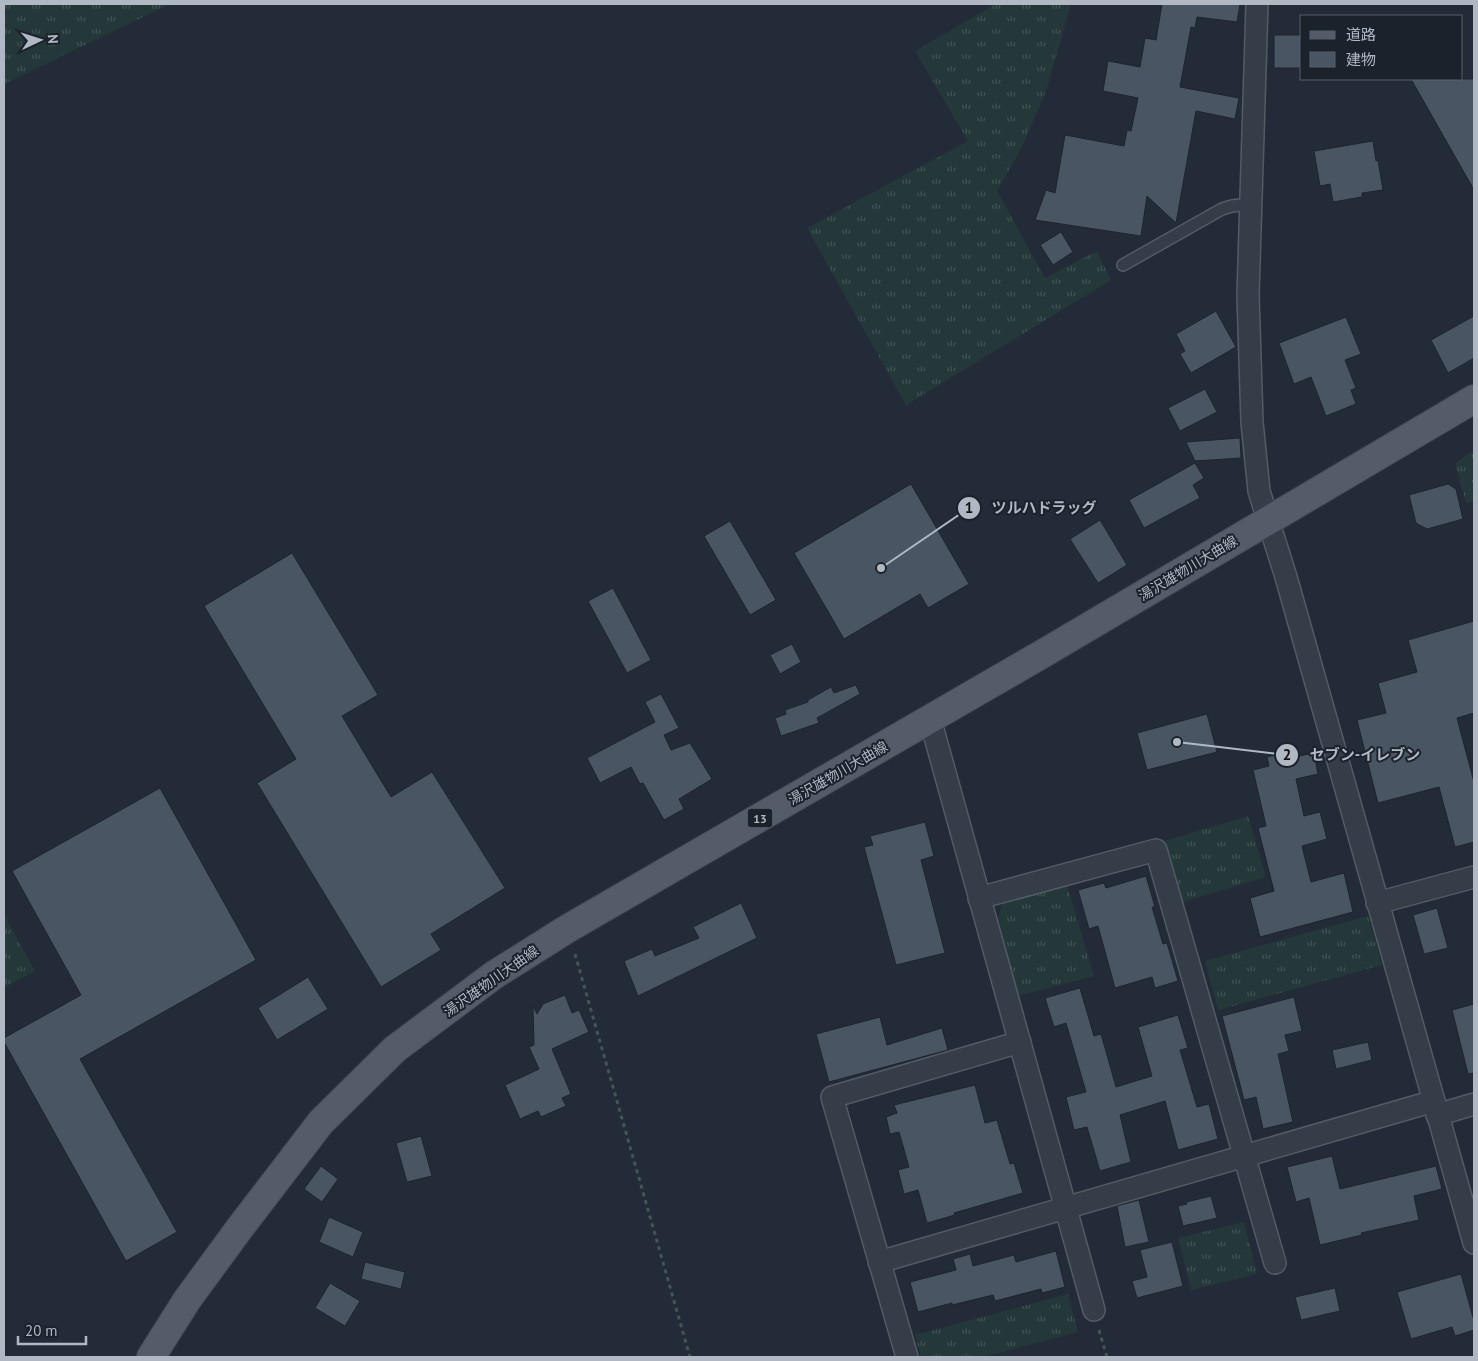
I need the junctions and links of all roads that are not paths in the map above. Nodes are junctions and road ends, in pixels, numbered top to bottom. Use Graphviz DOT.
graph roads {
  1 [pos="1257,4"];
  2 [pos="1251,204"];
  3 [pos="1123,265"];
  4 [pos="1474,399"];
  5 [pos="1268,521"];
  6 [pos="930,719"];
  7 [pos="1474,876"];
  8 [pos="980,898"];
  9 [pos="1377,903"];
  10 [pos="1020,1042"];
  11 [pos="1474,1104"];
  12 [pos="1435,1108"];
  13 [pos="1244,1156"];
  14 [pos="1066,1208"];
  15 [pos="1474,1243"];
  16 [pos="880,1262"];
  17 [pos="1275,1263"];
  18 [pos="1094,1310"];
  19 [pos="151,1357"];
  20 [pos="907,1357"];
  1 -- 2 [label="street"];
  2 -- 3 [label="lane"];
  2 -- 5 [label="street"];
  4 -- 5 [label="main road, 湯沢雄物川大曲線 / 13"];
  5 -- 6 [label="main road, 湯沢雄物川大曲線 / 13"];
  5 -- 9 [label="street"];
  6 -- 8 [label="street"];
  6 -- 19 [label="main road, 湯沢雄物川大曲線 / 13"];
  7 -- 9 [label="street"];
  8 -- 10 [label="street"];
  8 -- 13 [label="street"];
  9 -- 12 [label="street"];
  10 -- 14 [label="street"];
  10 -- 16 [label="street"];
  11 -- 12 [label="street"];
  12 -- 13 [label="street"];
  12 -- 15 [label="street"];
  13 -- 14 [label="street"];
  13 -- 17 [label="street"];
  14 -- 16 [label="street"];
  14 -- 18 [label="street"];
  16 -- 20 [label="street"];
}
